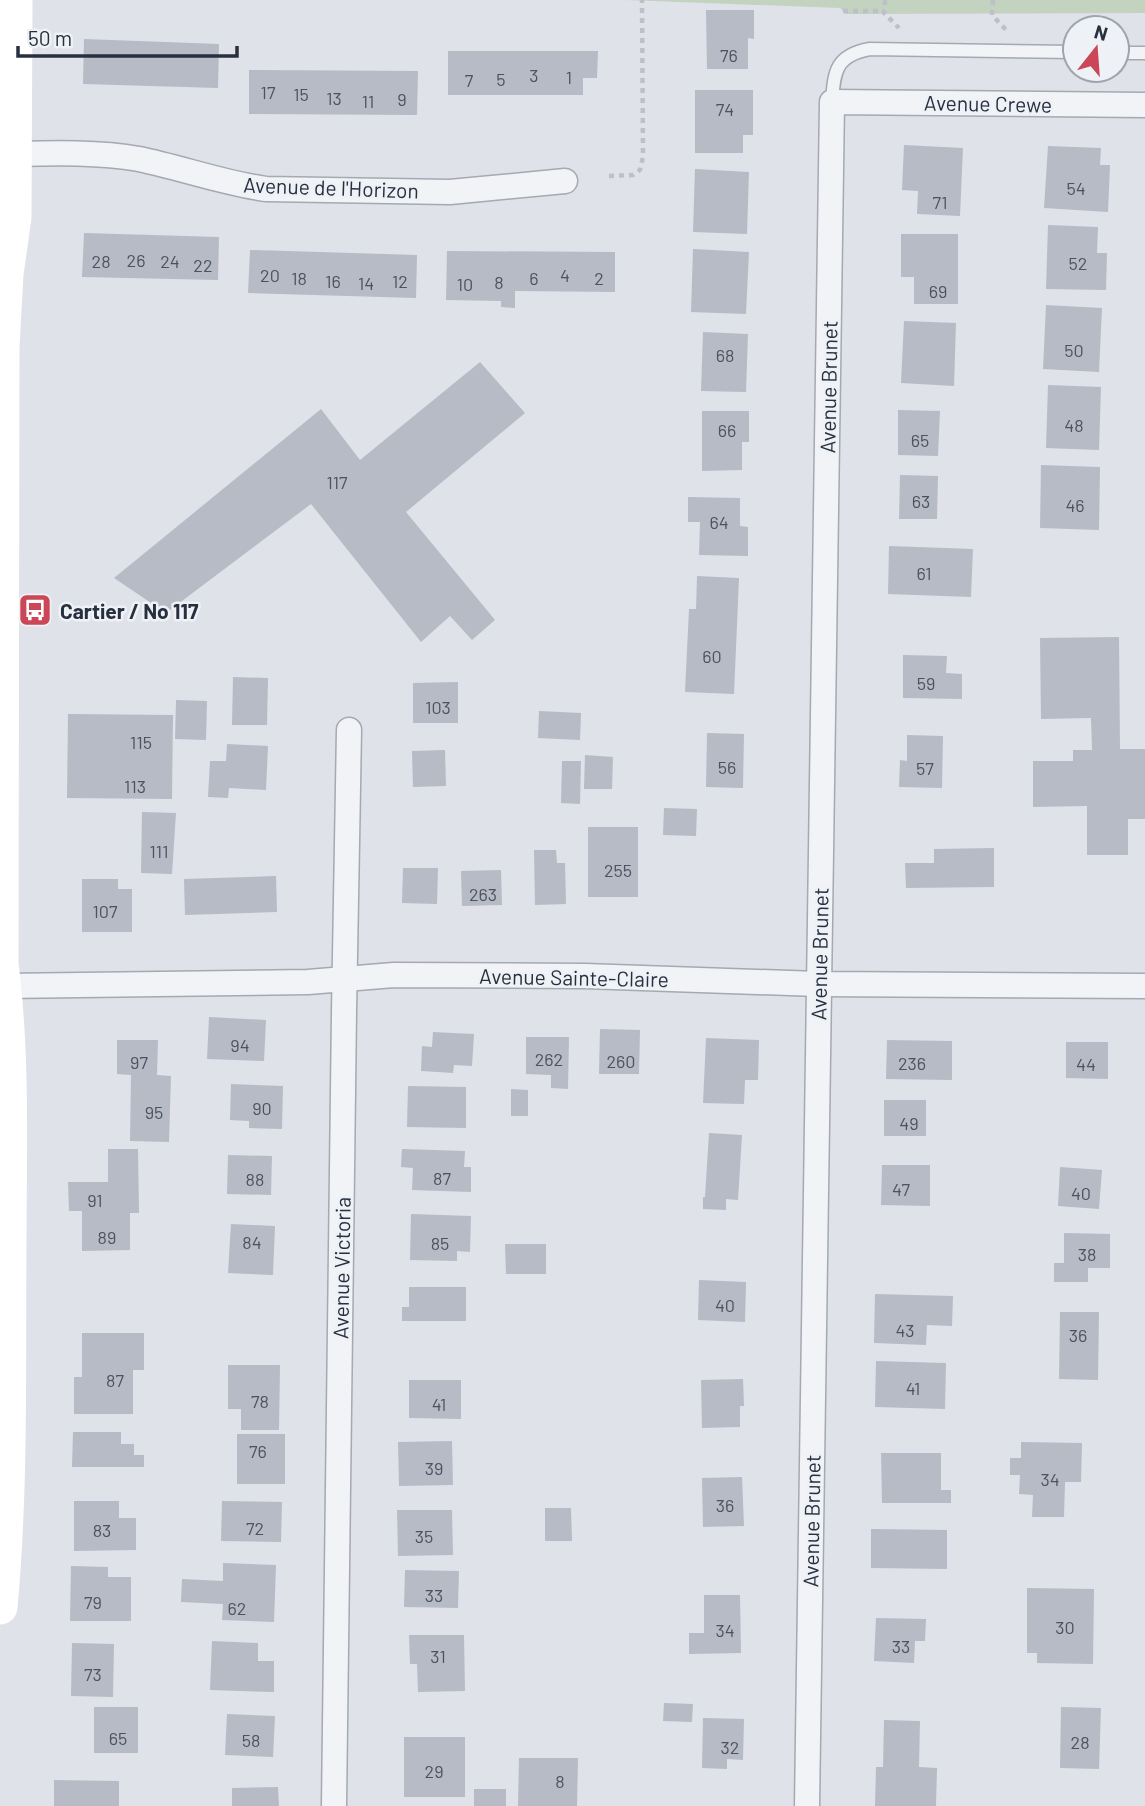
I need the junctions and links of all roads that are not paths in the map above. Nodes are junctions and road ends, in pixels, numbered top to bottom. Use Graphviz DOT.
graph roads {
  1 [pos="15,0"];
  2 [pos="1061,52"];
  3 [pos="8,88"];
  4 [pos="832,102"];
  5 [pos="1145,105"];
  6 [pos="15,154"];
  7 [pos="565,181"];
  8 [pos="349,730"];
  9 [pos="344,979"];
  10 [pos="818,984"];
  11 [pos="4,986"];
  12 [pos="1145,986"];
  13 [pos="0,1607"];
  14 [pos="334,1806"];
  15 [pos="807,1806"];
  1 -- 3 [label="street"];
  2 -- 4 [label="lane"];
  3 -- 6 [label="street"];
  4 -- 5 [label="street, Avenue Crewe"];
  4 -- 10 [label="street, Avenue Brunet"];
  6 -- 7 [label="street, Avenue de l'Horizon"];
  6 -- 11 [label="street"];
  8 -- 9 [label="street, Avenue Victoria"];
  9 -- 10 [label="street, Avenue Sainte-Claire"];
  9 -- 11 [label="street, Avenue Sainte-Claire"];
  9 -- 14 [label="street, Avenue Victoria"];
  10 -- 12 [label="street, Avenue Sainte-Claire"];
  10 -- 15 [label="street, Avenue Brunet"];
  11 -- 13 [label="street"];
}
